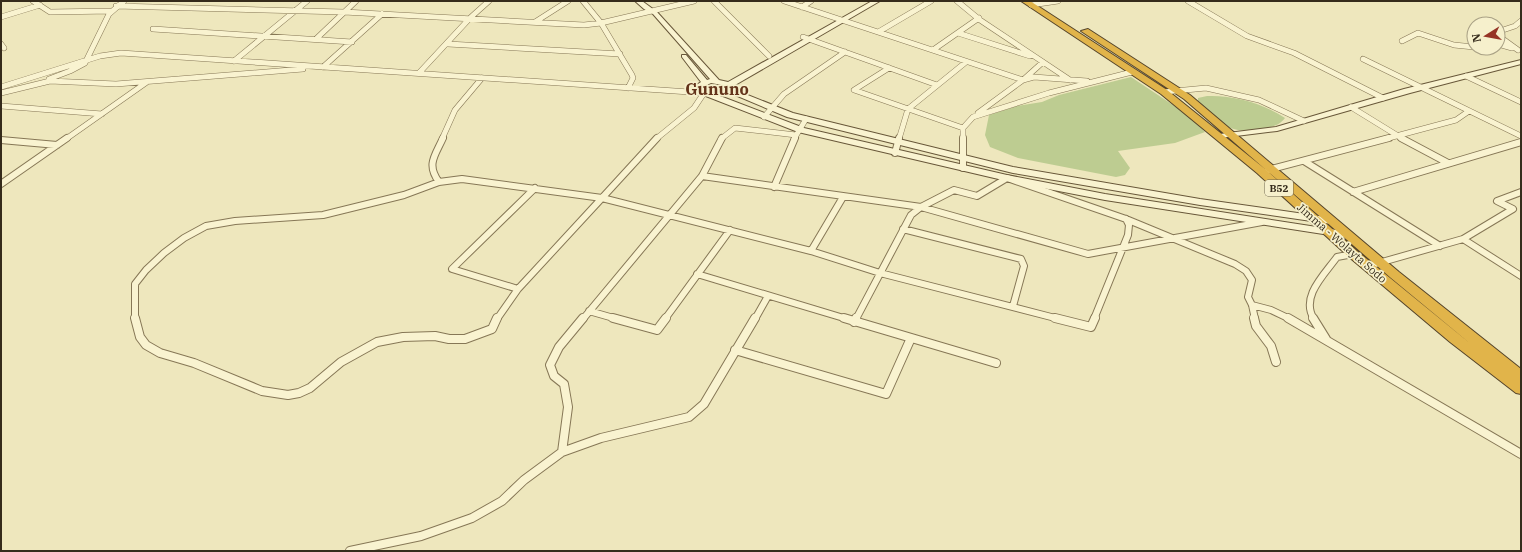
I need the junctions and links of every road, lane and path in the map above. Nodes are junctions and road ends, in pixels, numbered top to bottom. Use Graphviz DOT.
graph roads {
  1 [pos="33,1"];
  2 [pos="124,1"];
  3 [pos="307,1"];
  4 [pos="356,1"];
  5 [pos="489,1"];
  6 [pos="568,1"];
  7 [pos="583,1"];
  8 [pos="638,1"];
  9 [pos="694,1"];
  10 [pos="714,1"];
  11 [pos="784,1"];
  12 [pos="812,1"];
  13 [pos="867,1"];
  14 [pos="877,1"];
  15 [pos="931,1"];
  16 [pos="957,1"];
  17 [pos="1058,1"];
  18 [pos="1188,1"];
  19 [pos="1033,3"];
  20 [pos="40,5"];
  21 [pos="116,6"];
  22 [pos="802,7"];
  23 [pos="112,11"];
  24 [pos="296,11"];
  25 [pos="648,11"];
  26 [pos="344,12"];
  27 [pos="382,14"];
  28 [pos="1,17"];
  29 [pos="470,18"];
  30 [pos="979,18"];
  31 [pos="841,19"];
  32 [pos="1521,21"];
  33 [pos="534,22"];
  34 [pos="663,22"];
  35 [pos="601,23"];
  36 [pos="655,23"];
  37 [pos="153,29"];
  38 [pos="1506,29"];
  39 [pos="670,30"];
  40 [pos="663,32"];
  41 [pos="880,32"];
  42 [pos="958,33"];
  43 [pos="266,35"];
  44 [pos="803,37"];
  45 [pos="316,39"];
  46 [pos="811,40"];
  47 [pos="1402,41"];
  48 [pos="1506,41"];
  49 [pos="352,42"];
  50 [pos="448,44"];
  51 [pos="1466,46"];
  52 [pos="1506,46"];
  53 [pos="682,48"];
  54 [pos="933,50"];
  55 [pos="845,52"];
  56 [pos="620,54"];
  57 [pos="769,56"];
  58 [pos="88,59"];
  59 [pos="1363,59"];
  60 [pos="1041,60"];
  61 [pos="234,61"];
  62 [pos="966,62"];
  63 [pos="1521,62"];
  64 [pos="326,67"];
  65 [pos="888,68"];
  66 [pos="419,72"];
  67 [pos="1132,72"];
  68 [pos="433,73"];
  69 [pos="1466,76"];
  70 [pos="482,78"];
  71 [pos="1023,80"];
  72 [pos="1070,80"];
  73 [pos="1093,81"];
  74 [pos="147,82"];
  75 [pos="702,84"];
  76 [pos="722,84"];
  77 [pos="34,85"];
  78 [pos="936,85"];
  79 [pos="630,86"];
  80 [pos="1,87"];
  81 [pos="1422,87"];
  82 [pos="1178,91"];
  83 [pos="1164,92"];
  84 [pos="1,93"];
  85 [pos="706,94"];
  86 [pos="1383,98"];
  87 [pos="1520,102"];
  88 [pos="1,106"];
  89 [pos="1351,107"];
  90 [pos="772,108"];
  91 [pos="908,109"];
  92 [pos="1468,111"];
  93 [pos="102,114"];
  94 [pos="764,117"];
  95 [pos="973,117"];
  96 [pos="806,119"];
  97 [pos="1304,121"];
  98 [pos="963,128"];
  99 [pos="798,132"];
  100 [pos="1232,135"];
  101 [pos="1396,135"];
  102 [pos="1220,136"];
  103 [pos="1521,136"];
  104 [pos="2,140"];
  105 [pos="1521,142"];
  106 [pos="898,143"];
  107 [pos="57,145"];
  108 [pos="894,153"];
  109 [pos="1304,161"];
  110 [pos="963,163"];
  111 [pos="1448,163"];
  112 [pos="1266,170"];
  113 [pos="702,176"];
  114 [pos="1007,178"];
  115 [pos="439,182"];
  116 [pos="1,184"];
  117 [pos="774,187"];
  118 [pos="535,188"];
  119 [pos="1353,192"];
  120 [pos="1521,192"];
  121 [pos="843,197"];
  122 [pos="603,198"];
  123 [pos="921,207"];
  124 [pos="670,214"];
  125 [pos="1126,219"];
  126 [pos="1312,219"];
  127 [pos="1332,221"];
  128 [pos="1262,222"];
  129 [pos="903,229"];
  130 [pos="730,230"];
  131 [pos="1327,232"];
  132 [pos="1349,235"];
  133 [pos="1173,238"];
  134 [pos="1463,238"];
  135 [pos="1440,246"];
  136 [pos="1124,247"];
  137 [pos="811,251"];
  138 [pos="1353,254"];
  139 [pos="1381,263"];
  140 [pos="1368,266"];
  141 [pos="880,273"];
  142 [pos="697,274"];
  143 [pos="1521,276"];
  144 [pos="518,289"];
  145 [pos="768,296"];
  146 [pos="1252,305"];
  147 [pos="1013,306"];
  148 [pos="589,311"];
  149 [pos="854,322"];
  150 [pos="911,338"];
  151 [pos="1327,341"];
  152 [pos="735,350"];
  153 [pos="1276,362"];
  154 [pos="996,363"];
  155 [pos="1521,376"];
  156 [pos="1521,389"];
  157 [pos="562,452"];
  158 [pos="1521,454"];
  159 [pos="350,551"];
  1 -- 20 [label="street"];
  2 -- 21 [label="street"];
  3 -- 24 [label="street"];
  4 -- 26 [label="street"];
  5 -- 29 [label="street"];
  6 -- 33 [label="street"];
  7 -- 35 [label="street"];
  8 -- 25 [label="main road"];
  9 -- 25 [label="street"];
  10 -- 57 [label="street"];
  11 -- 22 [label="street"];
  12 -- 22 [label="street"];
  13 -- 31 [label="main road"];
  14 -- 31 [label="main road"];
  15 -- 41 [label="street"];
  16 -- 30 [label="street"];
  17 -- 19 [label="street"];
  18 -- 86 [label="street"];
  19 -- 67 [label="highway, Jimma - Wolayta Sodo / B52"];
  19 -- 82 [label="highway, Jimma - Wolayta Sodo / B52"];
  20 -- 23 [label="street"];
  20 -- 28 [label="street"];
  21 -- 23 [label="street"];
  21 -- 24 [label="street"];
  22 -- 31 [label="street"];
  23 -- 58 [label="street"];
  24 -- 26 [label="street"];
  24 -- 43 [label="street"];
  25 -- 34 [label="main road"];
  25 -- 35 [label="street"];
  25 -- 36 [label="main road"];
  26 -- 27 [label="street"];
  26 -- 45 [label="street"];
  27 -- 29 [label="street"];
  27 -- 49 [label="street"];
  29 -- 33 [label="street"];
  29 -- 50 [label="street"];
  30 -- 42 [label="street"];
  30 -- 60 [label="street"];
  31 -- 41 [label="street"];
  31 -- 44 [label="main road"];
  31 -- 46 [label="main road"];
  32 -- 38 [label="street"];
  33 -- 35 [label="street"];
  34 -- 36 [label="main road"];
  34 -- 39 [label="main road"];
  35 -- 56 [label="street"];
  36 -- 40 [label="main road"];
  37 -- 43 [label="street"];
  39 -- 40 [label="main road"];
  39 -- 53 [label="main road"];
  40 -- 53 [label="main road"];
  41 -- 54 [label="street"];
  42 -- 54 [label="street"];
  42 -- 60 [label="street"];
  43 -- 45 [label="street"];
  43 -- 61 [label="street"];
  44 -- 46 [label="street"];
  44 -- 57 [label="main road"];
  45 -- 49 [label="street"];
  46 -- 55 [label="street"];
  46 -- 76 [label="main road"];
  47 -- 51 [label="street"];
  48 -- 52 [label="street"];
  49 -- 64 [label="street"];
  50 -- 56 [label="street"];
  50 -- 66 [label="street"];
  53 -- 75 [label="main road"];
  53 -- 76 [label="main road"];
  54 -- 62 [label="street"];
  55 -- 65 [label="street"];
  55 -- 90 [label="street"];
  56 -- 79 [label="street"];
  57 -- 76 [label="main road"];
  58 -- 61 [label="street"];
  58 -- 77 [label="street"];
  58 -- 80 [label="street"];
  59 -- 81 [label="street"];
  60 -- 71 [label="street"];
  60 -- 72 [label="street"];
  61 -- 64 [label="street"];
  62 -- 71 [label="street"];
  62 -- 78 [label="street"];
  63 -- 69 [label="main road"];
  64 -- 66 [label="street"];
  64 -- 74 [label="street"];
  65 -- 78 [label="street"];
  65 -- 91 [label="street"];
  66 -- 68 [label="street"];
  67 -- 73 [label="street"];
  67 -- 83 [label="highway, Jimma - Wolayta Sodo / B52"];
  68 -- 70 [label="street"];
  68 -- 79 [label="street"];
  69 -- 81 [label="main road"];
  69 -- 87 [label="street"];
  70 -- 79 [label="street"];
  70 -- 115 [label="street"];
  71 -- 72 [label="street"];
  71 -- 95 [label="street"];
  72 -- 73 [label="street"];
  73 -- 95 [label="street"];
  74 -- 77 [label="street"];
  74 -- 93 [label="street"];
  75 -- 76 [label="main road"];
  75 -- 79 [label="street"];
  75 -- 85 [label="main road"];
  76 -- 85 [label="main road"];
  76 -- 90 [label="main road"];
  77 -- 84 [label="street"];
  78 -- 91 [label="street"];
  79 -- 85 [label="street"];
  81 -- 86 [label="main road"];
  81 -- 92 [label="street"];
  82 -- 83 [label="street"];
  82 -- 97 [label="street"];
  82 -- 100 [label="highway, Jimma - Wolayta Sodo / B52"];
  83 -- 102 [label="highway, Jimma - Wolayta Sodo / B52"];
  85 -- 94 [label="main road"];
  85 -- 122 [label="street"];
  86 -- 89 [label="main road"];
  88 -- 93 [label="street"];
  89 -- 97 [label="main road"];
  89 -- 101 [label="street"];
  90 -- 94 [label="street"];
  90 -- 96 [label="main road"];
  91 -- 98 [label="street"];
  91 -- 106 [label="street"];
  92 -- 101 [label="street"];
  92 -- 103 [label="street"];
  93 -- 107 [label="street"];
  94 -- 99 [label="main road"];
  95 -- 98 [label="street"];
  96 -- 99 [label="street"];
  96 -- 106 [label="main road"];
  97 -- 100 [label="main road"];
  98 -- 110 [label="street"];
  99 -- 108 [label="main road"];
  99 -- 113 [label="street"];
  99 -- 117 [label="street"];
  100 -- 102 [label="main road"];
  100 -- 112 [label="highway, Jimma - Wolayta Sodo / B52"];
  101 -- 109 [label="street"];
  101 -- 111 [label="street"];
  102 -- 112 [label="highway, Jimma - Wolayta Sodo / B52"];
  104 -- 107 [label="street"];
  105 -- 111 [label="street"];
  106 -- 108 [label="street"];
  106 -- 110 [label="main road"];
  107 -- 116 [label="street"];
  108 -- 110 [label="main road"];
  109 -- 112 [label="street"];
  109 -- 119 [label="street"];
  110 -- 114 [label="main road"];
  110 -- 126 [label="main road"];
  111 -- 119 [label="street"];
  112 -- 126 [label="highway, Jimma - Wolayta Sodo / B52"];
  112 -- 127 [label="highway, Jimma - Wolayta Sodo / B52"];
  113 -- 117 [label="street"];
  113 -- 124 [label="street"];
  114 -- 123 [label="street"];
  114 -- 125 [label="street"];
  114 -- 128 [label="main road"];
  115 -- 118 [label="street"];
  115 -- 144 [label="street"];
  117 -- 121 [label="street"];
  118 -- 122 [label="street"];
  118 -- 144 [label="street"];
  119 -- 135 [label="street"];
  120 -- 134 [label="street"];
  121 -- 123 [label="street"];
  121 -- 137 [label="street"];
  122 -- 124 [label="street"];
  122 -- 144 [label="street"];
  123 -- 129 [label="street"];
  123 -- 136 [label="street"];
  124 -- 130 [label="street"];
  124 -- 148 [label="street"];
  125 -- 133 [label="street"];
  125 -- 136 [label="street"];
  126 -- 127 [label="main road"];
  126 -- 131 [label="highway, Jimma - Wolayta Sodo / B52"];
  127 -- 132 [label="highway, Jimma - Wolayta Sodo / B52"];
  128 -- 131 [label="main road"];
  128 -- 133 [label="street"];
  129 -- 141 [label="street"];
  129 -- 147 [label="street"];
  130 -- 137 [label="street"];
  130 -- 142 [label="street"];
  131 -- 132 [label="main road"];
  131 -- 138 [label="highway, Jimma - Wolayta Sodo / B52"];
  132 -- 139 [label="highway, Jimma - Wolayta Sodo / B52"];
  133 -- 136 [label="street"];
  133 -- 146 [label="street"];
  134 -- 135 [label="street"];
  134 -- 143 [label="street"];
  135 -- 139 [label="street"];
  136 -- 147 [label="street"];
  137 -- 141 [label="street"];
  138 -- 140 [label="highway, Jimma - Wolayta Sodo / B52"];
  138 -- 151 [label="street"];
  139 -- 140 [label="street"];
  139 -- 155 [label="highway, Jimma - Wolayta Sodo / B52"];
  140 -- 156 [label="highway, Jimma - Wolayta Sodo / B52"];
  141 -- 147 [label="street"];
  141 -- 149 [label="street"];
  142 -- 145 [label="street"];
  142 -- 148 [label="street"];
  145 -- 149 [label="street"];
  145 -- 152 [label="street"];
  146 -- 151 [label="street"];
  146 -- 153 [label="street"];
  148 -- 157 [label="street"];
  149 -- 150 [label="street"];
  150 -- 152 [label="street"];
  150 -- 154 [label="street"];
  151 -- 158 [label="street"];
  152 -- 157 [label="street"];
  157 -- 159 [label="street"];
}
